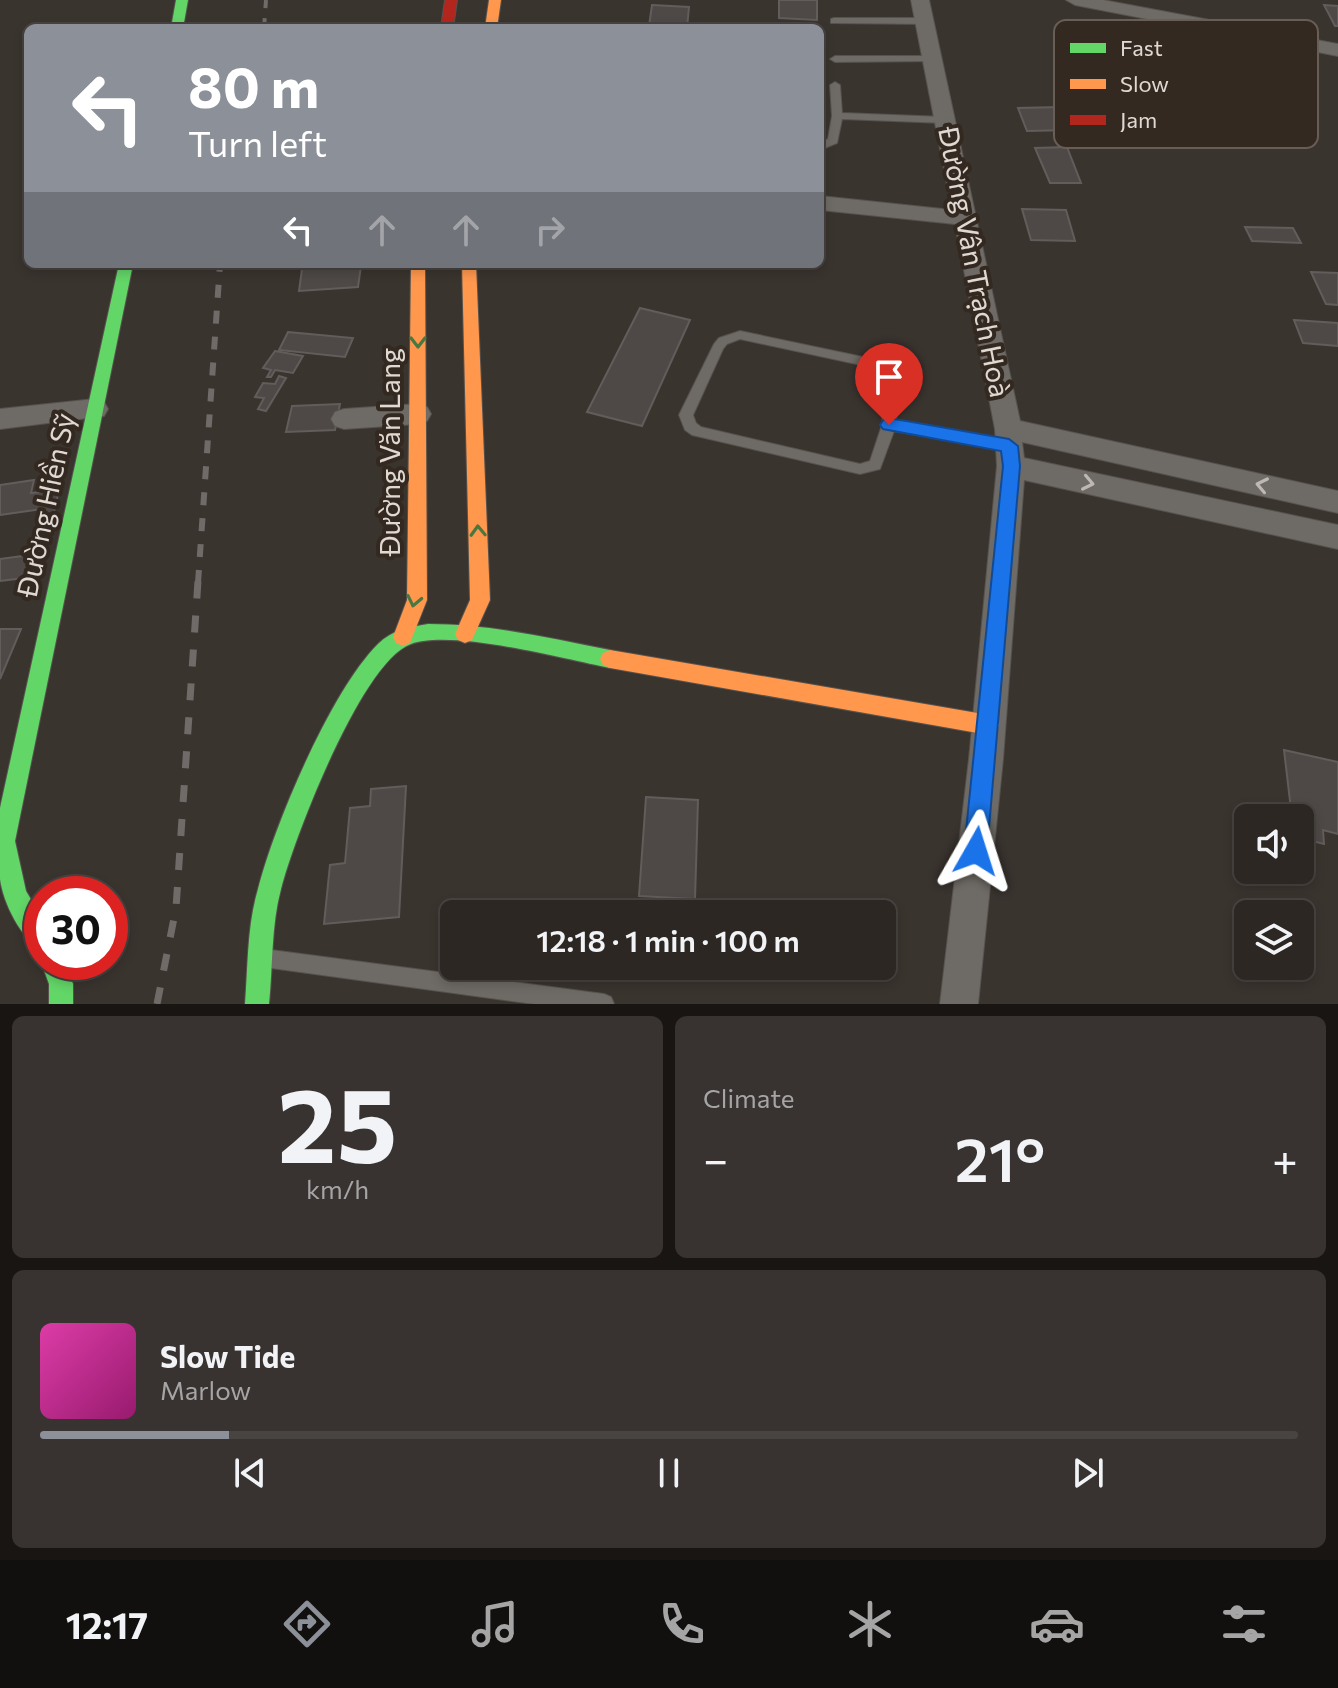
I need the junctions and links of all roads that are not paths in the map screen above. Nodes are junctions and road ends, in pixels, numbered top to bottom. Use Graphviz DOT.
graph roads {
  1 [pos="182,0"];
  2 [pos="451,0"];
  3 [pos="495,0"];
  4 [pos="1075,0"];
  5 [pos="922,10"];
  6 [pos="1180,20"];
  7 [pos="834,21"];
  8 [pos="178,24"];
  9 [pos="448,24"];
  10 [pos="492,24"];
  11 [pos="1318,46"];
  12 [pos="1338,50"];
  13 [pos="835,59"];
  14 [pos="932,59"];
  15 [pos="835,85"];
  16 [pos="837,116"];
  17 [pos="945,120"];
  18 [pos="824,145"];
  19 [pos="824,203"];
  20 [pos="965,218"];
  21 [pos="125,268"];
  22 [pos="418,268"];
  23 [pos="469,268"];
  24 [pos="95,409"];
  25 [pos="418,414"];
  26 [pos="0,419"];
  27 [pos="344,419"];
  28 [pos="889,425"];
  29 [pos="1009,447"];
  30 [pos="1338,502"];
  31 [pos="1338,537"];
  32 [pos="465,634"];
  33 [pos="403,637"];
  34 [pos="989,725"];
  35 [pos="21,920"];
  36 [pos="259,957"];
  37 [pos="60,980"];
  38 [pos="61,1004"];
  39 [pos="257,1004"];
  40 [pos="604,1004"];
  41 [pos="959,1004"];
  1 -- 8 [label="street"];
  2 -- 9 [label="street"];
  3 -- 10 [label="street"];
  4 -- 6 [label="street"];
  5 -- 7 [label="lane"];
  5 -- 14 [label="street, Đường Vân Trạch Hoà"];
  11 -- 12 [label="street"];
  13 -- 14 [label="lane"];
  14 -- 17 [label="street, Đường Vân Trạch Hoà"];
  15 -- 16 [label="lane"];
  16 -- 17 [label="lane"];
  16 -- 18 [label="lane"];
  17 -- 20 [label="street, Đường Vân Trạch Hoà"];
  19 -- 20 [label="street"];
  20 -- 29 [label="street, Đường Vân Trạch Hoà"];
  21 -- 24 [label="street, Đường Hiền Sỹ"];
  22 -- 25 [label="street, Đường Văn Lang, one-way"];
  32 -- 23 [label="street, one-way"];
  24 -- 26 [label="street"];
  24 -- 35 [label="street, Đường Hiền Sỹ"];
  25 -- 27 [label="street"];
  25 -- 33 [label="street, Đường Văn Lang, one-way"];
  28 -- 28 [label="lane"];
  28 -- 29 [label="lane"];
  30 -- 29 [label="street, one-way"];
  29 -- 31 [label="street, one-way"];
  29 -- 34 [label="street, Đường Vân Trạch Hoà"];
  32 -- 33 [label="street"];
  32 -- 34 [label="street"];
  33 -- 36 [label="street"];
  34 -- 41 [label="street, Đường Vân Trạch Hoà"];
  36 -- 39 [label="street"];
  36 -- 40 [label="lane"];
  37 -- 38 [label="street"];
}
